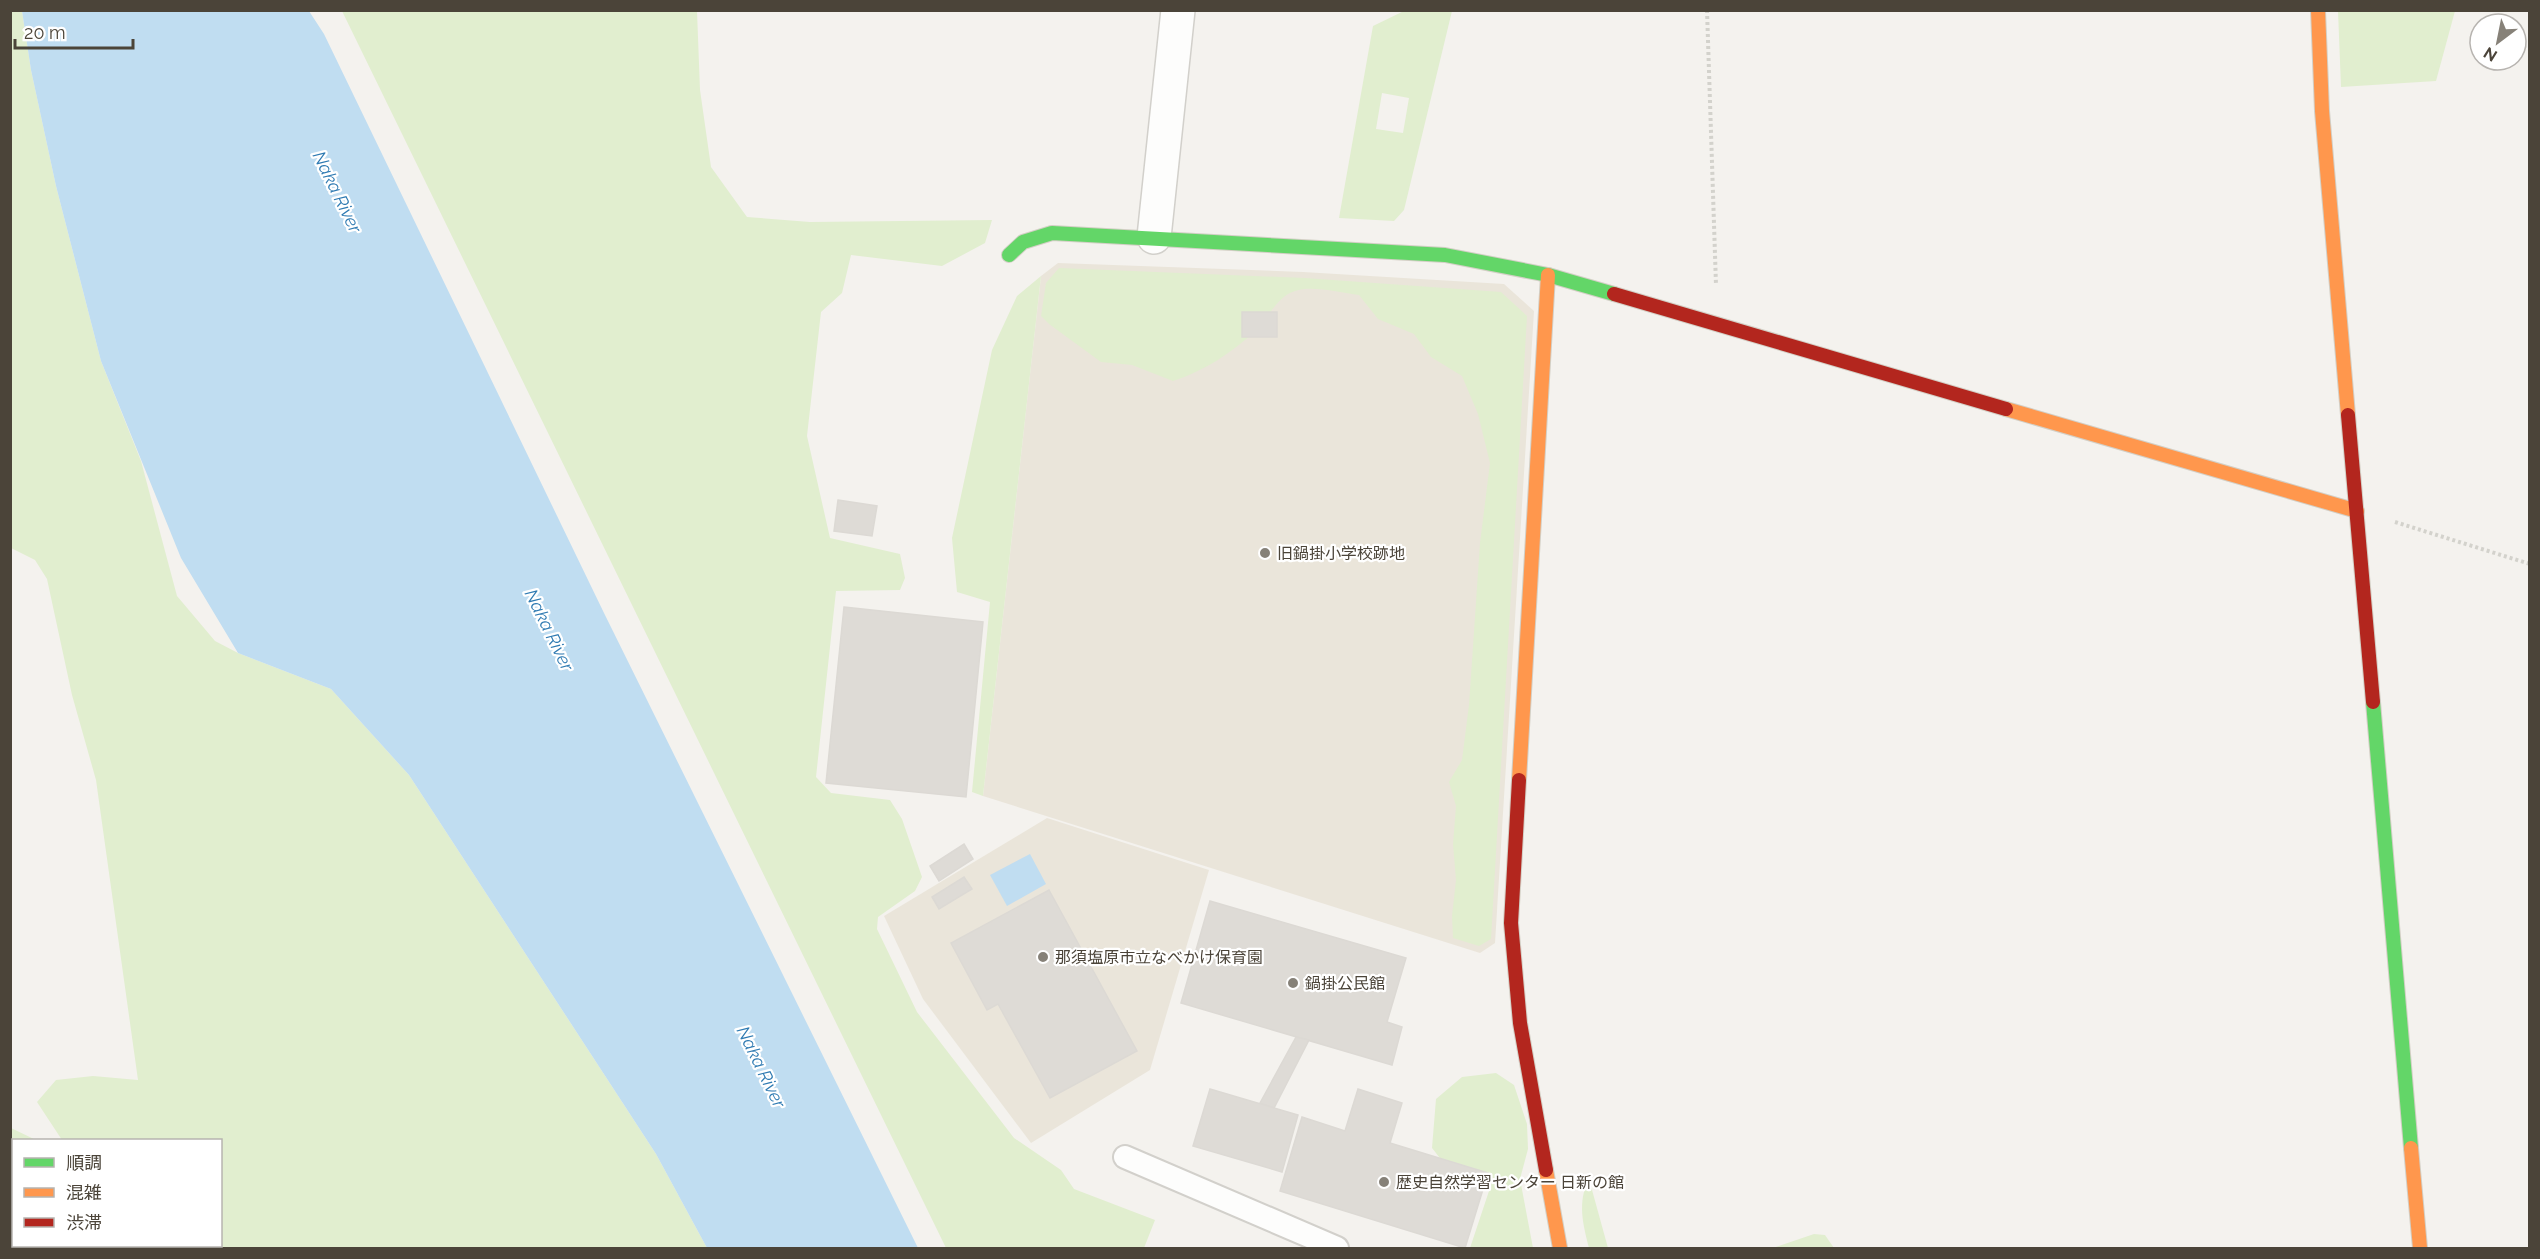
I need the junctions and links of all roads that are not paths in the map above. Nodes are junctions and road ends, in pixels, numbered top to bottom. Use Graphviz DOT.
graph roads {
  1 [pos="1178,10"];
  2 [pos="2318,10"];
  3 [pos="1154,237"];
  4 [pos="1009,255"];
  5 [pos="1548,275"];
  6 [pos="2356,511"];
  7 [pos="1125,1157"];
  8 [pos="1337,1248"];
  9 [pos="1560,1248"];
  10 [pos="2420,1248"];
  1 -- 3 [label="street"];
  2 -- 6 [label="street"];
  3 -- 4 [label="street"];
  3 -- 5 [label="street"];
  5 -- 6 [label="street"];
  5 -- 9 [label="street"];
  6 -- 10 [label="street"];
  7 -- 8 [label="lane"];
}
